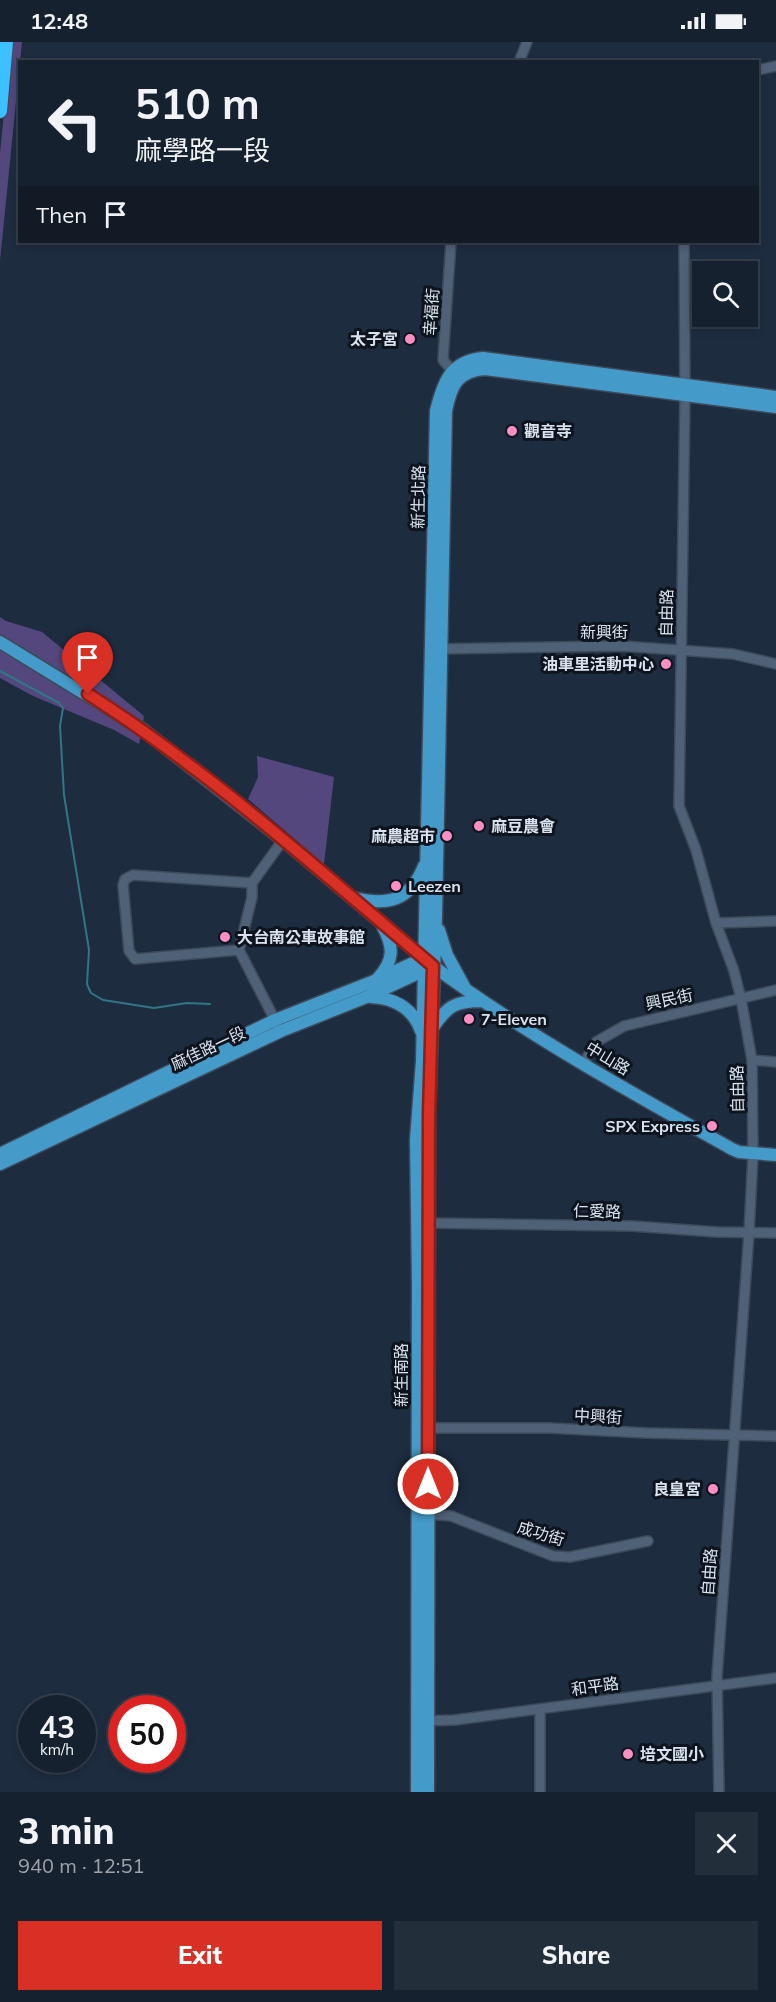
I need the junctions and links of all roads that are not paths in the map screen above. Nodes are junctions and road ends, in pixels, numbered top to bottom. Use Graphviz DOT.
graph roads {
  1 [pos="6,42"];
  2 [pos="527,42"];
  3 [pos="520,60"];
  4 [pos="776,66"];
  5 [pos="759,70"];
  6 [pos="0,111"];
  7 [pos="451,243"];
  8 [pos="684,243"];
  9 [pos="456,375"];
  10 [pos="685,389"];
  11 [pos="776,397"];
  12 [pos="776,407"];
  13 [pos="0,642"];
  14 [pos="436,649"];
  15 [pos="681,649"];
  16 [pos="776,664"];
  17 [pos="284,840"];
  18 [pos="427,860"];
  19 [pos="252,883"];
  20 [pos="353,898"];
  21 [pos="436,917"];
  22 [pos="776,921"];
  23 [pos="381,923"];
  24 [pos="716,923"];
  25 [pos="239,950"];
  26 [pos="427,965"];
  27 [pos="374,981"];
  28 [pos="776,990"];
  29 [pos="467,991"];
  30 [pos="369,996"];
  31 [pos="741,999"];
  32 [pos="482,1001"];
  33 [pos="278,1026"];
  34 [pos="427,1033"];
  35 [pos="752,1060"];
  36 [pos="776,1062"];
  37 [pos="584,1064"];
  38 [pos="0,1154"];
  39 [pos="753,1154"];
  40 [pos="776,1155"];
  41 [pos="0,1164"];
  42 [pos="423,1223"];
  43 [pos="749,1233"];
  44 [pos="776,1233"];
  45 [pos="423,1428"];
  46 [pos="734,1436"];
  47 [pos="776,1437"];
  48 [pos="428,1514"];
  49 [pos="648,1540"];
  50 [pos="776,1677"];
  51 [pos="717,1685"];
  52 [pos="540,1708"];
  53 [pos="423,1721"];
  54 [pos="417,1792"];
  55 [pos="428,1792"];
  56 [pos="540,1792"];
  57 [pos="719,1792"];
  1 -- 6 [label="highway"];
  2 -- 3 [label="street"];
  4 -- 5 [label="street"];
  7 -- 9 [label="street, 幸福街"];
  8 -- 10 [label="street, 自由路"];
  9 -- 10 [label="main road"];
  9 -- 14 [label="main road, 新生北路"];
  10 -- 11 [label="main road"];
  10 -- 12 [label="main road"];
  10 -- 15 [label="street, 自由路"];
  13 -- 17 [label="main road, 中山路"];
  14 -- 15 [label="street, 新興街"];
  14 -- 18 [label="main road, 新生北路"];
  14 -- 21 [label="main road, 新生北路"];
  15 -- 16 [label="street, 新興街"];
  15 -- 24 [label="street, 自由路"];
  17 -- 19 [label="street"];
  17 -- 20 [label="main road, 中山路"];
  18 -- 20 [label="main road"];
  18 -- 26 [label="main road, 新生北路"];
  19 -- 25 [label="street"];
  19 -- 25 [label="street"];
  20 -- 23 [label="main road, 中山路"];
  21 -- 26 [label="main road, 新生北路"];
  21 -- 29 [label="main road"];
  22 -- 24 [label="street"];
  23 -- 26 [label="main road, 中山路"];
  23 -- 27 [label="main road"];
  24 -- 31 [label="street, 自由路"];
  25 -- 33 [label="street"];
  26 -- 27 [label="main road, 麻佳路一段"];
  26 -- 29 [label="main road, 中山路"];
  26 -- 30 [label="main road, 麻佳路一段"];
  26 -- 34 [label="main road, 新生南路"];
  27 -- 33 [label="main road, 麻佳路一段"];
  28 -- 31 [label="street, 興民街"];
  29 -- 32 [label="main road, 中山路"];
  30 -- 33 [label="main road, 麻佳路一段"];
  30 -- 34 [label="main road"];
  31 -- 35 [label="street, 自由路"];
  31 -- 37 [label="street, 興民街"];
  32 -- 34 [label="main road"];
  32 -- 37 [label="main road, 中山路"];
  33 -- 38 [label="main road, 麻佳路一段"];
  33 -- 41 [label="main road, 麻佳路一段"];
  34 -- 42 [label="main road, 新生南路"];
  35 -- 36 [label="street"];
  35 -- 39 [label="street, 自由路"];
  37 -- 39 [label="main road, 中山路"];
  39 -- 40 [label="main road, 中山路"];
  39 -- 43 [label="street, 自由路"];
  42 -- 43 [label="street, 仁愛路"];
  42 -- 45 [label="main road, 新生南路"];
  43 -- 44 [label="street, 仁愛路"];
  43 -- 46 [label="street, 自由路"];
  45 -- 46 [label="street, 中興街"];
  45 -- 48 [label="main road, 新生南路"];
  45 -- 53 [label="main road, 新生南路"];
  46 -- 47 [label="street, 中興街"];
  46 -- 51 [label="street, 自由路"];
  48 -- 49 [label="street, 成功街"];
  48 -- 53 [label="main road, 新生南路"];
  50 -- 51 [label="street, 和平路"];
  51 -- 52 [label="street, 和平路"];
  51 -- 57 [label="street, 自由路"];
  52 -- 53 [label="street, 和平路"];
  52 -- 56 [label="street"];
  53 -- 54 [label="main road, 新生南路"];
  53 -- 55 [label="main road, 新生南路"];
}
